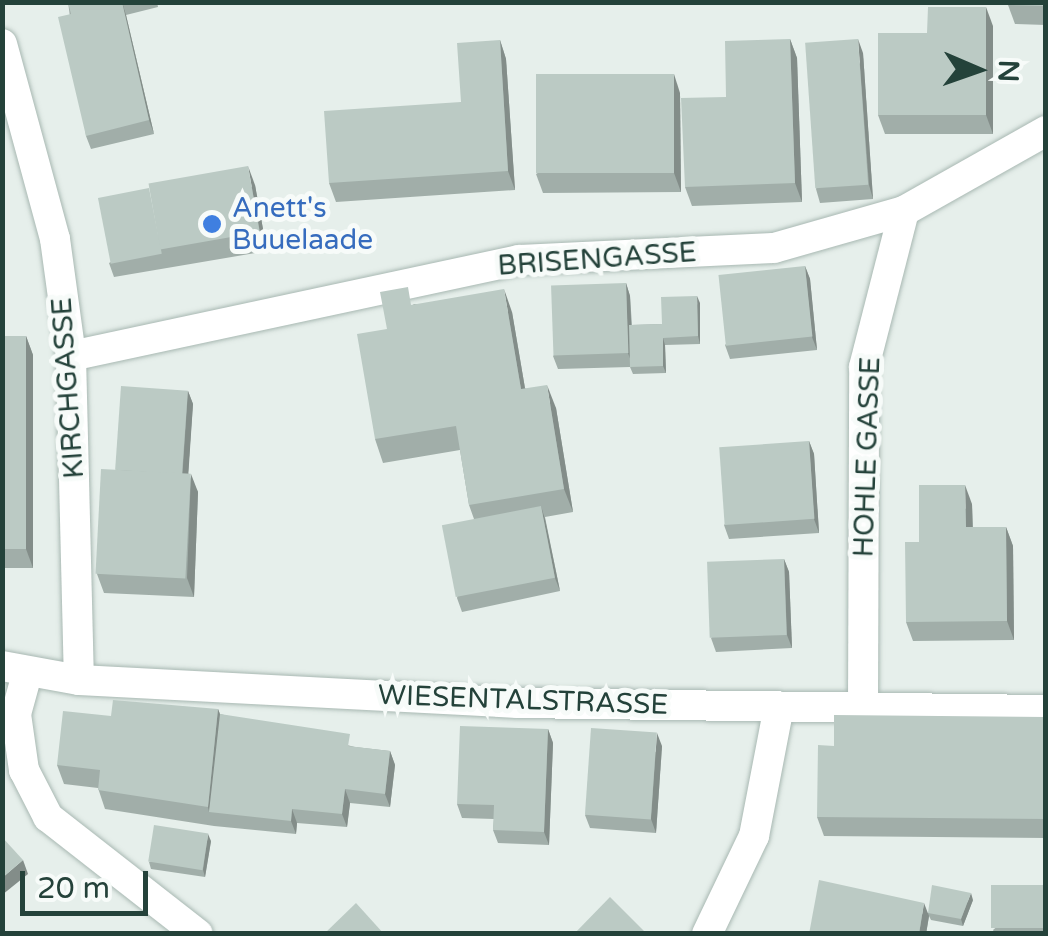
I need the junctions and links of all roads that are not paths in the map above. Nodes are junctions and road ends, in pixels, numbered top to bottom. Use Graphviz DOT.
graph roads {
  1 [pos="2,44"];
  2 [pos="1046,131"];
  3 [pos="904,211"];
  4 [pos="71,356"];
  5 [pos="15,670"];
  6 [pos="78,680"];
  7 [pos="778,706"];
  8 [pos="863,707"];
  9 [pos="1046,710"];
  10 [pos="198,934"];
  11 [pos="708,934"];
  1 -- 4 [label="street, KIRCHGASSE"];
  2 -- 3 [label="street, BRISENGASSE"];
  3 -- 4 [label="street, BRISENGASSE"];
  3 -- 8 [label="street, HOHLE GASSE"];
  4 -- 6 [label="street, KIRCHGASSE"];
  5 -- 6 [label="street, WIESENTALSTRASSE"];
  5 -- 10 [label="street"];
  6 -- 7 [label="street, WIESENTALSTRASSE"];
  7 -- 8 [label="street, WIESENTALSTRASSE"];
  7 -- 11 [label="street"];
  8 -- 9 [label="street, WIESENTALSTRASSE"];
}
